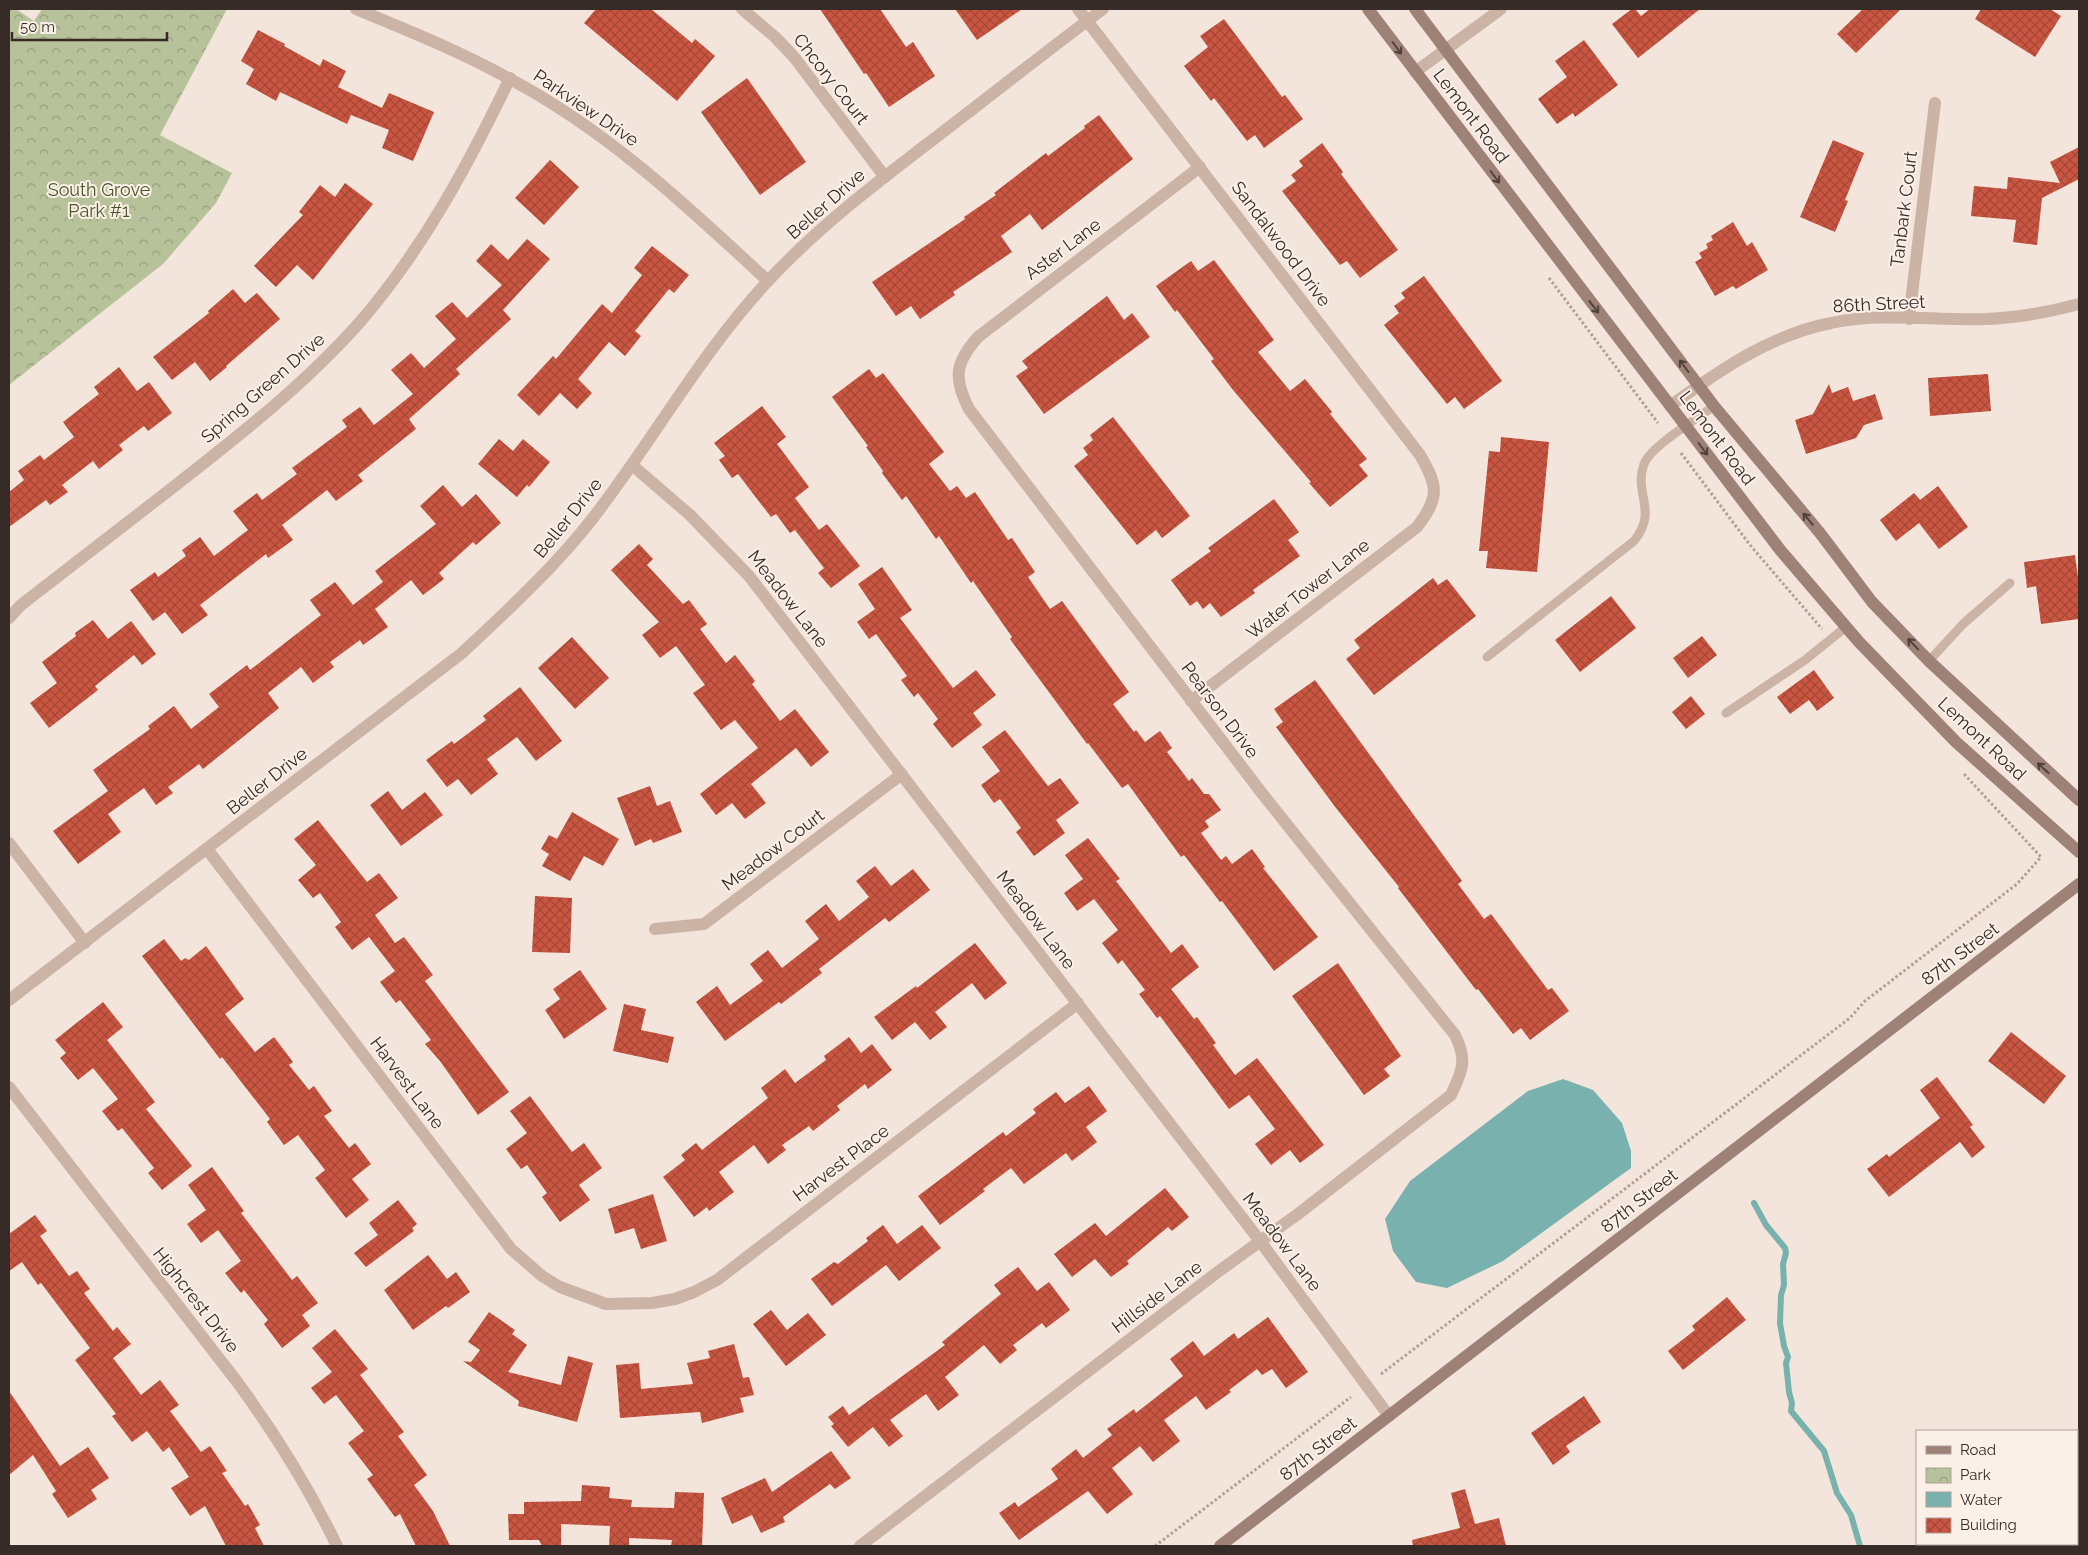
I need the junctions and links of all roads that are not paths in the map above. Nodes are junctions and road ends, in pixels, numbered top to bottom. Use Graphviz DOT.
graph roads {
  1 [pos="356,9"];
  2 [pos="742,9"];
  3 [pos="1078,9"];
  4 [pos="1103,9"];
  5 [pos="1368,9"];
  6 [pos="1415,9"];
  7 [pos="1501,9"];
  8 [pos="1087,21"];
  9 [pos="1445,50"];
  10 [pos="1415,72"];
  11 [pos="510,78"];
  12 [pos="1934,103"];
  13 [pos="1200,166"];
  14 [pos="885,177"];
  15 [pos="768,281"];
  16 [pos="2079,304"];
  17 [pos="1909,318"];
  18 [pos="958,368"];
  19 [pos="1699,385"];
  20 [pos="1670,406"];
  21 [pos="1714,406"];
  22 [pos="1686,426"];
  23 [pos="632,465"];
  24 [pos="1434,495"];
  25 [pos="2010,583"];
  26 [pos="9,618"];
  27 [pos="1846,627"];
  28 [pos="1487,657"];
  29 [pos="1929,661"];
  30 [pos="1191,701"];
  31 [pos="1726,713"];
  32 [pos="902,774"];
  33 [pos="2079,800"];
  34 [pos="9,843"];
  35 [pos="207,849"];
  36 [pos="2079,852"];
  37 [pos="2079,884"];
  38 [pos="655,929"];
  39 [pos="85,943"];
  40 [pos="9,1000"];
  41 [pos="1078,1004"];
  42 [pos="1464,1067"];
  43 [pos="9,1087"];
  44 [pos="1260,1241"];
  45 [pos="606,1304"];
  46 [pos="1389,1416"];
  47 [pos="337,1546"];
  48 [pos="860,1546"];
  49 [pos="1220,1546"];
  1 -- 11 [label="street, Parkview Drive"];
  2 -- 14 [label="street, Chcory Court"];
  3 -- 8 [label="street, Sandalwood Drive"];
  4 -- 8 [label="street, Beller Drive"];
  5 -- 10 [label="main road, Lemont Road, one-way"];
  6 -- 9 [label="main road, Lemont Road"];
  7 -- 9 [label="street"];
  8 -- 13 [label="street, Sandalwood Drive"];
  8 -- 14 [label="street, Beller Drive"];
  9 -- 10 [label="street"];
  19 -- 9 [label="main road, Lemont Road, one-way"];
  10 -- 20 [label="main road, Lemont Road, one-way"];
  11 -- 15 [label="street, Parkview Drive"];
  11 -- 26 [label="street, Spring Green Drive"];
  12 -- 17 [label="street, Tanbark Court"];
  13 -- 18 [label="street, Aster Lane"];
  13 -- 24 [label="street, Sandalwood Drive"];
  14 -- 15 [label="street, Beller Drive"];
  15 -- 23 [label="street, Beller Drive"];
  16 -- 17 [label="street, 86th Street"];
  17 -- 19 [label="street, 86th Street"];
  18 -- 30 [label="street, Pearson Drive"];
  19 -- 20 [label="street, 86th Street"];
  19 -- 21 [label="main road, Lemont Road"];
  20 -- 22 [label="main road, Lemont Road"];
  21 -- 22 [label="lane"];
  29 -- 21 [label="main road, Lemont Road, one-way"];
  22 -- 27 [label="main road, Lemont Road, one-way"];
  22 -- 28 [label="lane"];
  23 -- 32 [label="street, Meadow Lane"];
  23 -- 35 [label="street, Beller Drive"];
  24 -- 30 [label="street, Water Tower Lane"];
  25 -- 29 [label="lane"];
  27 -- 31 [label="lane"];
  27 -- 36 [label="main road, Lemont Road"];
  33 -- 29 [label="main road, Lemont Road, one-way"];
  30 -- 42 [label="street, Pearson Drive"];
  32 -- 38 [label="street, Meadow Court"];
  32 -- 41 [label="street, Meadow Lane"];
  34 -- 39 [label="street"];
  35 -- 39 [label="street, Beller Drive"];
  35 -- 45 [label="street, Harvest Lane"];
  37 -- 46 [label="main road, 87th Street"];
  39 -- 40 [label="street, Beller Drive"];
  41 -- 44 [label="street, Meadow Lane"];
  41 -- 45 [label="street, Harvest Place"];
  42 -- 44 [label="street, Hillside Lane"];
  43 -- 47 [label="street, Highcrest Drive"];
  44 -- 46 [label="street, Meadow Lane"];
  44 -- 48 [label="street, Hillside Lane"];
  46 -- 49 [label="main road, 87th Street"];
}
